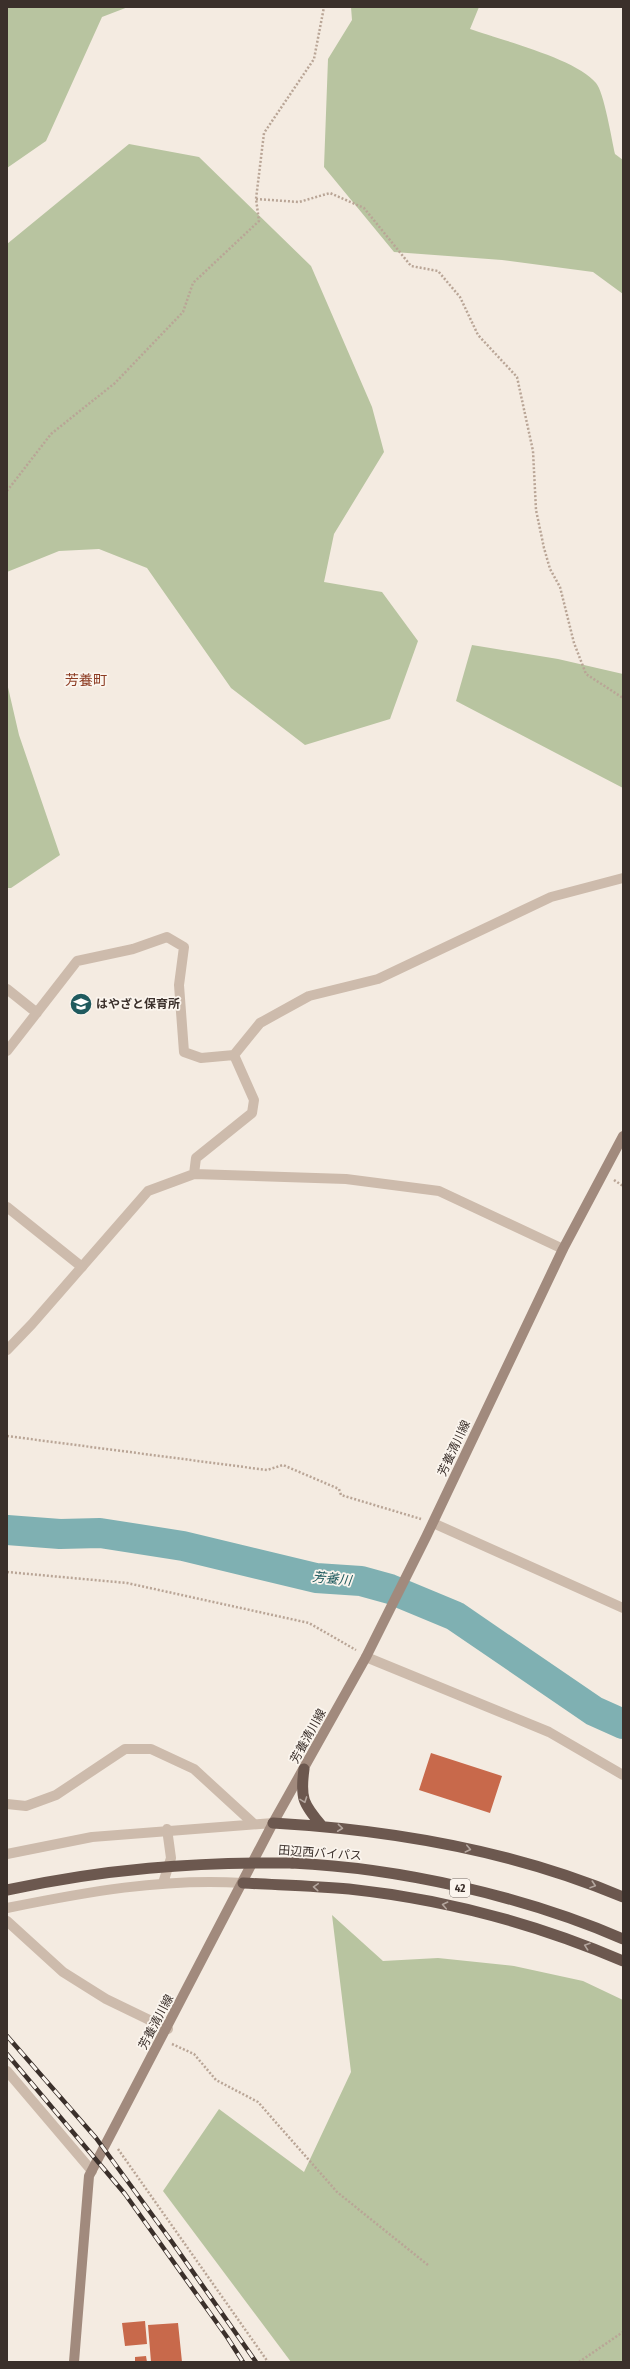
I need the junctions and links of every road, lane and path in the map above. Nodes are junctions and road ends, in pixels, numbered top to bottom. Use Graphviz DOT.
graph roads {
  1 [pos="324,7"];
  2 [pos="256,200"];
  3 [pos="7,491"];
  4 [pos="623,698"];
  5 [pos="623,878"];
  6 [pos="7,989"];
  7 [pos="37,1012"];
  8 [pos="7,1051"];
  9 [pos="234,1056"];
  10 [pos="623,1136"];
  11 [pos="194,1174"];
  12 [pos="7,1207"];
  13 [pos="563,1249"];
  14 [pos="82,1267"];
  15 [pos="7,1350"];
  16 [pos="7,1436"];
  17 [pos="433,1523"];
  18 [pos="7,1572"];
  19 [pos="623,1608"];
  20 [pos="366,1656"];
  21 [pos="304,1769"];
  22 [pos="623,1775"];
  23 [pos="7,1804"];
  24 [pos="273,1823"];
  25 [pos="254,1824"];
  26 [pos="322,1826"];
  27 [pos="167,1830"];
  28 [pos="7,1854"];
  29 [pos="163,1883"];
  30 [pos="243,1883"];
  31 [pos="7,1890"];
  32 [pos="623,1897"];
  33 [pos="7,1908"];
  34 [pos="7,1921"];
  35 [pos="623,1939"];
  36 [pos="623,1961"];
  37 [pos="168,2029"];
  38 [pos="162,2039"];
  39 [pos="7,2070"];
  40 [pos="110,2138"];
  41 [pos="92,2171"];
  42 [pos="428,2265"];
  43 [pos="623,2332"];
  44 [pos="74,2362"];
  45 [pos="268,2362"];
  46 [pos="579,2362"];
  1 -- 2 [label="path"];
  2 -- 3 [label="path"];
  2 -- 4 [label="path"];
  5 -- 9 [label="street"];
  6 -- 7 [label="street"];
  7 -- 8 [label="street"];
  7 -- 9 [label="street"];
  9 -- 11 [label="street"];
  10 -- 13 [label="main road, 芳養清川線"];
  11 -- 13 [label="street"];
  11 -- 14 [label="street"];
  12 -- 14 [label="street"];
  13 -- 17 [label="main road, 芳養清川線"];
  14 -- 15 [label="street"];
  16 -- 17 [label="path"];
  17 -- 19 [label="street"];
  17 -- 20 [label="main road, 芳養清川線"];
  18 -- 20 [label="path"];
  20 -- 21 [label="main road, 芳養清川線"];
  20 -- 22 [label="street"];
  21 -- 24 [label="main road, 芳養清川線"];
  21 -- 26 [label="highway, one-way"];
  23 -- 25 [label="street"];
  24 -- 25 [label="street"];
  24 -- 26 [label="highway"];
  24 -- 30 [label="main road, 芳養清川線"];
  25 -- 27 [label="street"];
  26 -- 32 [label="highway, one-way"];
  27 -- 28 [label="street"];
  27 -- 29 [label="street"];
  29 -- 30 [label="street"];
  29 -- 33 [label="street"];
  36 -- 30 [label="highway, one-way"];
  30 -- 37 [label="main road, 芳養清川線"];
  31 -- 35 [label="highway, 田辺西バイパス / 42, bridge"];
  34 -- 37 [label="street"];
  37 -- 38 [label="main road, 芳養清川線"];
  38 -- 40 [label="main road, 芳養清川線"];
  38 -- 42 [label="path"];
  39 -- 41 [label="street"];
  40 -- 41 [label="main road, 芳養清川線"];
  40 -- 45 [label="path"];
  41 -- 44 [label="main road, 芳養清川線"];
  43 -- 46 [label="path"];
}
